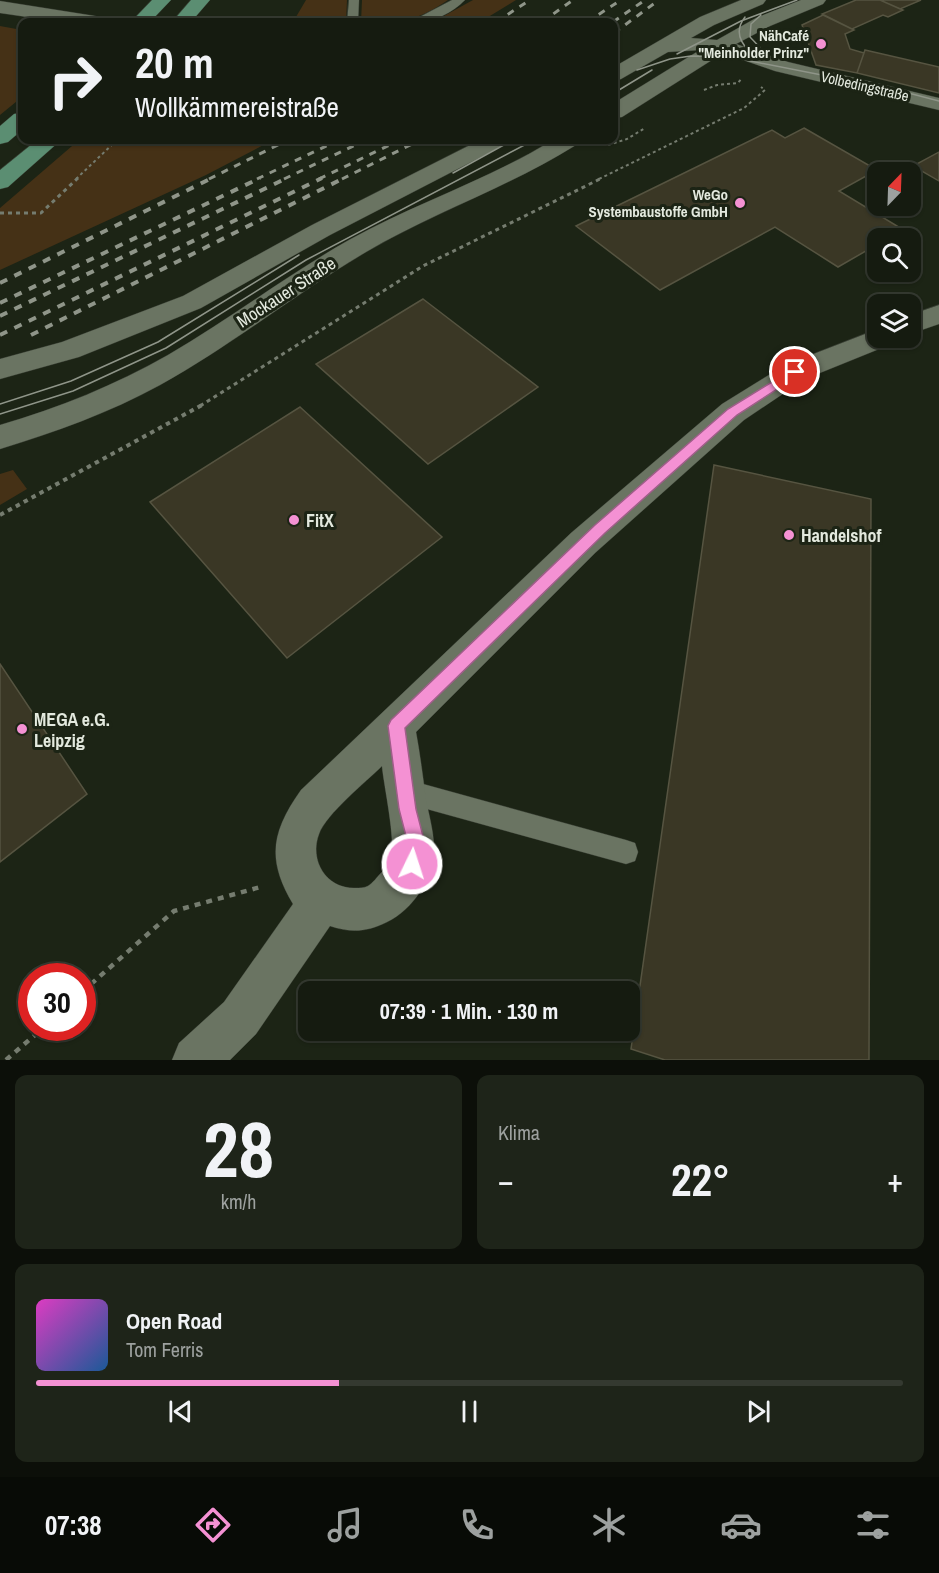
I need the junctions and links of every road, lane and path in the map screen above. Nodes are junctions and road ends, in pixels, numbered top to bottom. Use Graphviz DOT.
graph roads {
  1 [pos="162,0"];
  2 [pos="201,0"];
  3 [pos="354,0"];
  4 [pos="460,0"];
  5 [pos="757,0"];
  6 [pos="817,0"];
  7 [pos="0,7"];
  8 [pos="730,11"];
  9 [pos="69,18"];
  10 [pos="144,18"];
  11 [pos="185,18"];
  12 [pos="352,18"];
  13 [pos="428,18"];
  14 [pos="664,46"];
  15 [pos="722,46"];
  16 [pos="782,67"];
  17 [pos="682,70"];
  18 [pos="618,73"];
  19 [pos="751,80"];
  20 [pos="758,85"];
  21 [pos="697,94"];
  22 [pos="939,104"];
  23 [pos="618,110"];
  24 [pos="18,122"];
  25 [pos="647,127"];
  26 [pos="0,137"];
  27 [pos="618,142"];
  28 [pos="45,144"];
  29 [pos="113,144"];
  30 [pos="488,144"];
  31 [pos="561,144"];
  32 [pos="611,144"];
  33 [pos="608,145"];
  34 [pos="0,182"];
  35 [pos="0,213"];
  36 [pos="939,314"];
  37 [pos="921,321"];
  38 [pos="867,343"];
  39 [pos="0,369"];
  40 [pos="0,437"];
  41 [pos="0,515"];
  42 [pos="396,726"];
  43 [pos="405,791"];
  44 [pos="626,852"];
  45 [pos="310,889"];
  46 [pos="96,980"];
  47 [pos="28,1041"];
  48 [pos="6,1060"];
  49 [pos="196,1060"];
  1 -- 10 [label="main road"];
  2 -- 11 [label="main road"];
  3 -- 12 [label="lane"];
  4 -- 13 [label="lane"];
  5 -- 8 [label="main road"];
  6 -- 15 [label="main road"];
  7 -- 9 [label="main road"];
  8 -- 14 [label="main road"];
  8 -- 15 [label="main road"];
  14 -- 15 [label="main road, Volbedingstraße"];
  14 -- 18 [label="main road"];
  15 -- 16 [label="main road, Volbedingstraße"];
  15 -- 17 [label="main road"];
  16 -- 17 [label="main road"];
  16 -- 22 [label="main road, Volbedingstraße"];
  17 -- 23 [label="main road"];
  19 -- 21 [label="path"];
  20 -- 41 [label="path"];
  24 -- 26 [label="main road"];
  25 -- 27 [label="path"];
  28 -- 34 [label="main road"];
  29 -- 35 [label="path"];
  30 -- 39 [label="main road, Mockauer Straße"];
  31 -- 40 [label="main road, Mockauer Straße"];
  32 -- 33 [label="path"];
  36 -- 37 [label="main road"];
  38 -- 42 [label="main road"];
  42 -- 43 [label="main road"];
  42 -- 45 [label="main road"];
  43 -- 44 [label="lane"];
  43 -- 45 [label="main road"];
  45 -- 46 [label="path"];
  45 -- 49 [label="main road"];
  47 -- 48 [label="path"];
}
